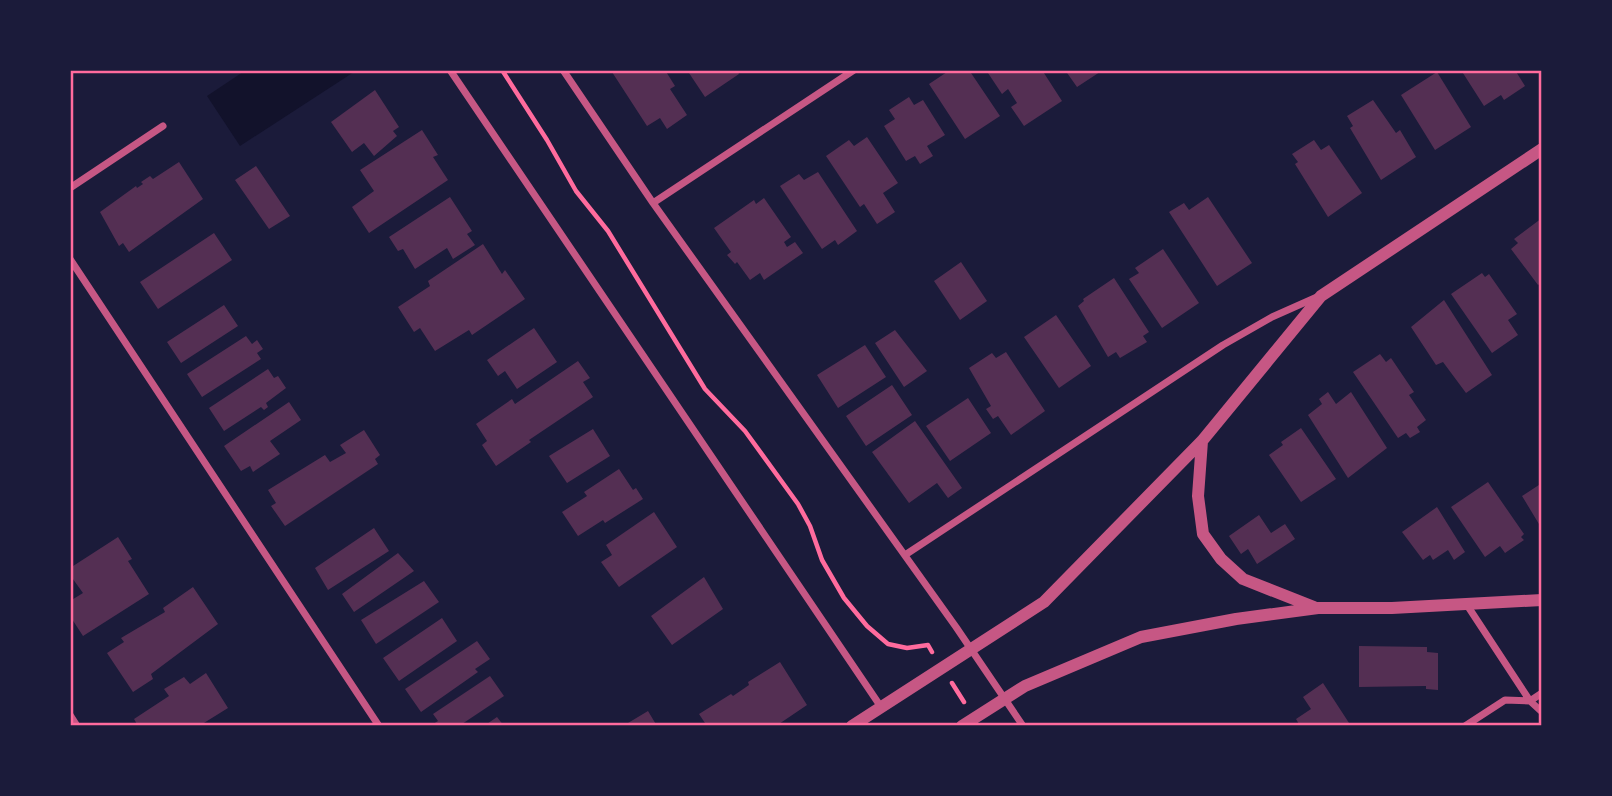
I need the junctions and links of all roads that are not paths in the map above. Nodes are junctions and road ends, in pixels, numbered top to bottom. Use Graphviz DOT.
graph roads {
  1 [pos="450,70"];
  2 [pos="563,70"];
  3 [pos="855,70"];
  4 [pos="163,126"];
  5 [pos="1542,149"];
  6 [pos="70,188"];
  7 [pos="653,203"];
  8 [pos="70,259"];
  9 [pos="1321,296"];
  10 [pos="1202,441"];
  11 [pos="905,555"];
  12 [pos="1542,600"];
  13 [pos="1467,605"];
  14 [pos="1318,608"];
  15 [pos="972,650"];
  16 [pos="1542,693"];
  17 [pos="1004,698"];
  18 [pos="1530,701"];
  19 [pos="880,708"];
  20 [pos="1542,712"];
  21 [pos="70,715"];
  22 [pos="77,726"];
  23 [pos="379,726"];
  24 [pos="852,726"];
  25 [pos="962,726"];
  26 [pos="1023,726"];
  27 [pos="1465,726"];
  1 -- 19 [label="street"];
  2 -- 7 [label="street"];
  3 -- 7 [label="street"];
  4 -- 6 [label="street"];
  5 -- 9 [label="street"];
  7 -- 11 [label="street"];
  8 -- 23 [label="street"];
  9 -- 10 [label="street"];
  9 -- 11 [label="street"];
  10 -- 14 [label="street"];
  10 -- 15 [label="street"];
  11 -- 15 [label="street"];
  12 -- 13 [label="street"];
  13 -- 14 [label="street"];
  13 -- 18 [label="street"];
  14 -- 17 [label="street"];
  15 -- 17 [label="street"];
  15 -- 19 [label="street"];
  16 -- 18 [label="street"];
  17 -- 25 [label="street"];
  17 -- 26 [label="street"];
  18 -- 20 [label="street"];
  18 -- 27 [label="street"];
  19 -- 24 [label="street"];
  21 -- 22 [label="street"];
}
